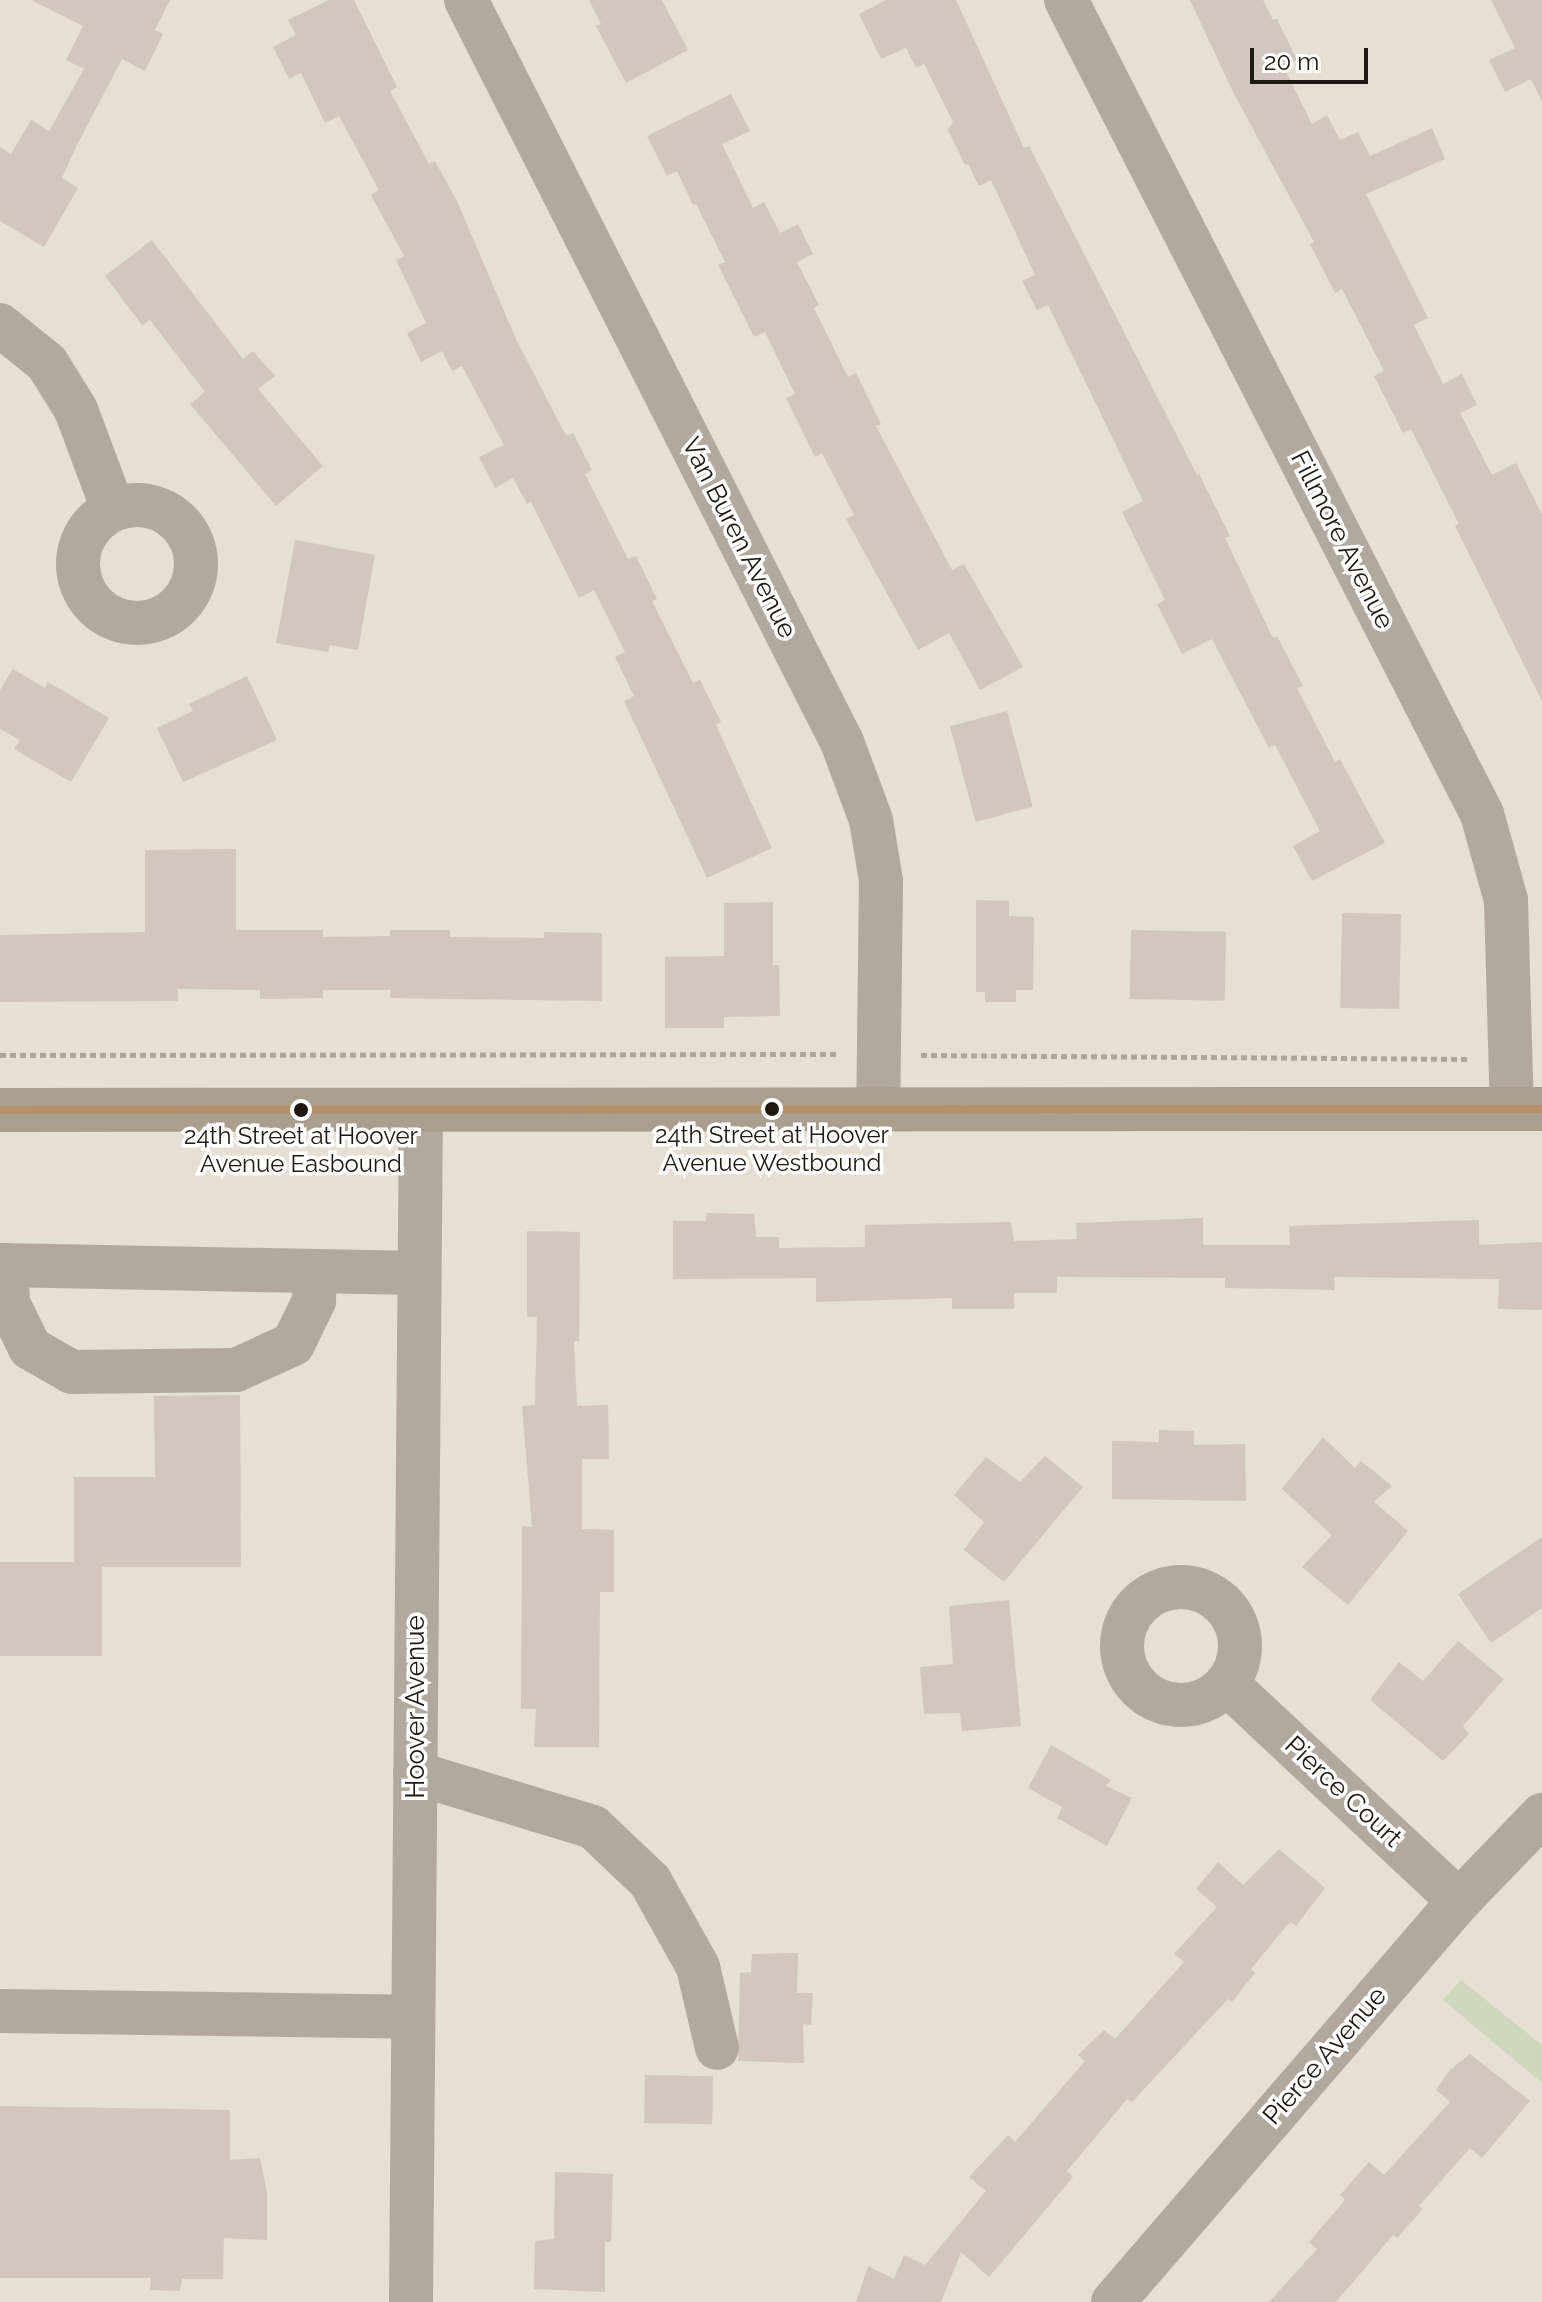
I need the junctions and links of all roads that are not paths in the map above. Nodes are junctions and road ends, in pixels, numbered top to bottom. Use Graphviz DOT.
graph roads {
  1 [pos="466,0"];
  2 [pos="1066,0"];
  3 [pos="0,325"];
  4 [pos="113,509"];
  5 [pos="1527,1109"];
  6 [pos="0,1110"];
  7 [pos="421,1111"];
  8 [pos="878,1111"];
  9 [pos="3,1265"];
  10 [pos="315,1271"];
  11 [pos="419,1273"];
  12 [pos="1227,1684"];
  13 [pos="415,1773"];
  14 [pos="1542,1815"];
  15 [pos="1459,1901"];
  16 [pos="0,2011"];
  17 [pos="413,2017"];
  18 [pos="717,2048"];
  19 [pos="411,2302"];
  20 [pos="1113,2302"];
  1 -- 8 [label="street, Van Buren Avenue"];
  2 -- 5 [label="street, Fillmore Avenue"];
  3 -- 4 [label="street"];
  5 -- 8 [label="main road"];
  6 -- 7 [label="main road"];
  7 -- 8 [label="main road"];
  7 -- 11 [label="street, Hoover Avenue"];
  9 -- 10 [label="street"];
  9 -- 10 [label="street"];
  10 -- 11 [label="street"];
  11 -- 13 [label="street, Hoover Avenue"];
  12 -- 15 [label="street, Pierce Court"];
  13 -- 17 [label="street, Hoover Avenue"];
  13 -- 18 [label="street"];
  14 -- 15 [label="street, Pierce Avenue"];
  15 -- 20 [label="street, Pierce Avenue"];
  16 -- 17 [label="street"];
  17 -- 19 [label="street, Hoover Avenue"];
}
